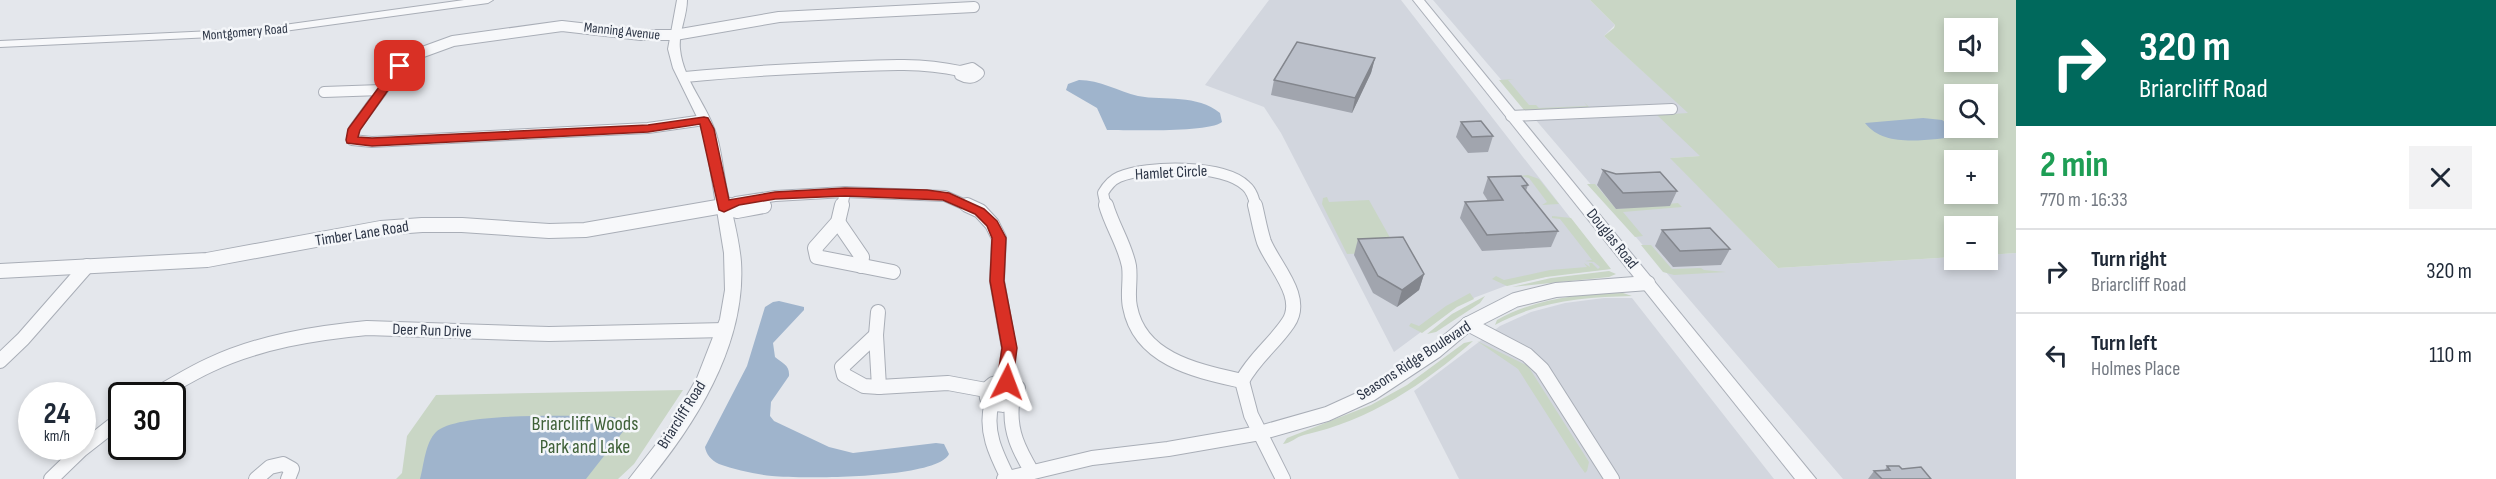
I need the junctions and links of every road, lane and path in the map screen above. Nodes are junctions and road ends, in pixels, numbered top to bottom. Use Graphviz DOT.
graph roads {
  1 [pos="477,0"];
  2 [pos="682,0"];
  3 [pos="1418,0"];
  4 [pos="445,3"];
  5 [pos="974,7"];
  6 [pos="675,35"];
  7 [pos="0,44"];
  8 [pos="960,71"];
  9 [pos="685,77"];
  10 [pos="381,90"];
  11 [pos="324,92"];
  12 [pos="1672,109"];
  13 [pos="1511,116"];
  14 [pos="704,120"];
  15 [pos="845,192"];
  16 [pos="724,208"];
  17 [pos="838,222"];
  18 [pos="87,266"];
  19 [pos="861,266"];
  20 [pos="0,271"];
  21 [pos="893,272"];
  22 [pos="1648,284"];
  23 [pos="878,312"];
  24 [pos="1468,324"];
  25 [pos="724,330"];
  26 [pos="876,335"];
  27 [pos="0,361"];
  28 [pos="1005,381"];
  29 [pos="1242,381"];
  30 [pos="179,382"];
  31 [pos="879,387"];
  32 [pos="989,397"];
  33 [pos="1012,404"];
  34 [pos="108,429"];
  35 [pos="1260,433"];
  36 [pos="1032,472"];
  37 [pos="643,478"];
  38 [pos="1006,478"];
  39 [pos="51,479"];
  40 [pos="256,479"];
  41 [pos="288,479"];
  42 [pos="1283,479"];
  43 [pos="1612,479"];
  44 [pos="1806,479"];
  1 -- 4 [label="street, Montgomery Road"];
  2 -- 6 [label="street, Briarcliff Road"];
  3 -- 13 [label="street, Douglas Road"];
  4 -- 7 [label="street, Montgomery Road"];
  5 -- 6 [label="street, Manning Avenue"];
  6 -- 9 [label="street, Briarcliff Road"];
  6 -- 10 [label="street, Manning Avenue"];
  8 -- 9 [label="street"];
  9 -- 14 [label="street, Briarcliff Road"];
  10 -- 11 [label="street"];
  10 -- 14 [label="street, Manning Avenue"];
  12 -- 13 [label="street"];
  13 -- 22 [label="street, Douglas Road"];
  14 -- 16 [label="street, Briarcliff Road"];
  15 -- 16 [label="street, Timber Lane Road"];
  15 -- 17 [label="street"];
  15 -- 28 [label="street, Timber Lane Road"];
  16 -- 18 [label="street, Timber Lane Road"];
  16 -- 25 [label="street, Briarcliff Road"];
  17 -- 19 [label="street"];
  17 -- 19 [label="street"];
  18 -- 20 [label="street, Timber Lane Road"];
  18 -- 27 [label="street"];
  19 -- 21 [label="street"];
  22 -- 24 [label="street, Seasons Ridge Boulevard"];
  22 -- 44 [label="street, Douglas Road"];
  23 -- 26 [label="street"];
  24 -- 35 [label="street, Seasons Ridge Boulevard"];
  24 -- 43 [label="street"];
  25 -- 30 [label="street, Deer Run Drive"];
  25 -- 37 [label="street, Briarcliff Road"];
  26 -- 31 [label="street"];
  26 -- 31 [label="street"];
  28 -- 32 [label="street"];
  28 -- 33 [label="street"];
  29 -- 29 [label="street, Hamlet Circle"];
  29 -- 35 [label="street"];
  31 -- 32 [label="street"];
  32 -- 33 [label="street"];
  32 -- 38 [label="street"];
  33 -- 36 [label="street"];
  34 -- 39 [label="street"];
  35 -- 36 [label="street, Seasons Ridge Boulevard"];
  35 -- 42 [label="street"];
  36 -- 38 [label="street, Seasons Ridge Boulevard"];
  40 -- 41 [label="street"];
}
